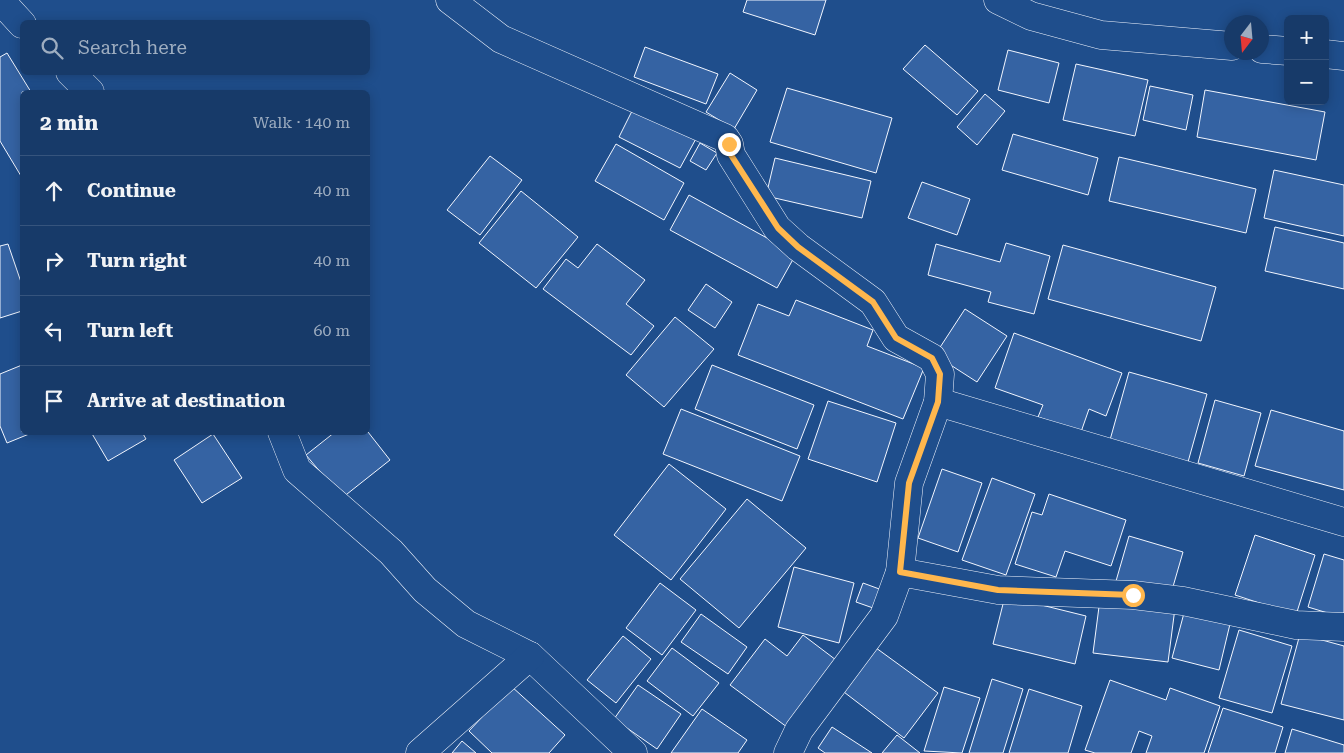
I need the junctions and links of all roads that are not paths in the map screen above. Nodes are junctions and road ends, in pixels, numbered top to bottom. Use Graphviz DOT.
graph roads {
  1 [pos="0,0"];
  2 [pos="450,0"];
  3 [pos="998,0"];
  4 [pos="20,22"];
  5 [pos="1224,45"];
  6 [pos="1269,50"];
  7 [pos="1284,51"];
  8 [pos="1329,54"];
  9 [pos="1344,56"];
  10 [pos="73,75"];
  11 [pos="88,90"];
  12 [pos="938,402"];
  13 [pos="283,435"];
  14 [pos="1344,522"];
  15 [pos="900,572"];
  16 [pos="1344,627"];
  17 [pos="530,656"];
  18 [pos="420,753"];
  19 [pos="633,753"];
  20 [pos="788,753"];
  1 -- 4 [label="street"];
  2 -- 12 [label="street"];
  3 -- 5 [label="street"];
  6 -- 7 [label="street"];
  8 -- 9 [label="street"];
  10 -- 11 [label="street"];
  12 -- 14 [label="street"];
  12 -- 15 [label="street"];
  13 -- 17 [label="street"];
  15 -- 16 [label="street"];
  15 -- 20 [label="street"];
  17 -- 18 [label="street"];
  17 -- 19 [label="street"];
}
